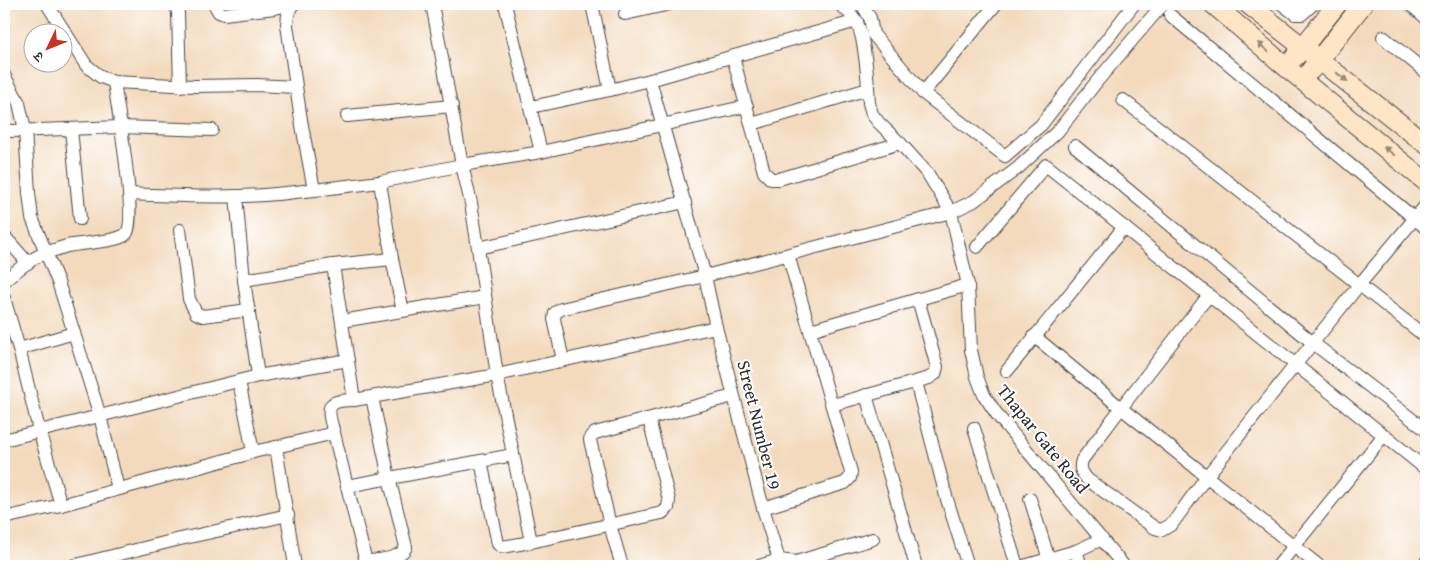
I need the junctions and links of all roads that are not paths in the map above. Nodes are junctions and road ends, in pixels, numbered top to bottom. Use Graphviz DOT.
graph roads {
  1 [pos="47,4"];
  2 [pos="176,4"];
  3 [pos="214,4"];
  4 [pos="293,4"];
  5 [pos="432,4"];
  6 [pos="505,4"];
  7 [pos="592,4"];
  8 [pos="670,4"];
  9 [pos="839,4"];
  10 [pos="862,4"];
  11 [pos="996,4"];
  12 [pos="1134,4"];
  13 [pos="1163,4"];
  14 [pos="1213,4"];
  15 [pos="1248,4"];
  16 [pos="1282,4"];
  17 [pos="1312,4"];
  18 [pos="1337,4"];
  19 [pos="1363,4"];
  20 [pos="1411,5"];
  21 [pos="625,14"];
  22 [pos="1170,15"];
  23 [pos="1426,18"];
  24 [pos="856,22"];
  25 [pos="1383,37"];
  26 [pos="1304,47"];
  27 [pos="733,56"];
  28 [pos="1319,60"];
  29 [pos="1286,68"];
  30 [pos="1426,72"];
  31 [pos="4,75"];
  32 [pos="650,80"];
  33 [pos="1302,80"];
  34 [pos="114,82"];
  35 [pos="180,86"];
  36 [pos="295,87"];
  37 [pos="868,89"];
  38 [pos="610,90"];
  39 [pos="923,93"];
  40 [pos="1123,100"];
  41 [pos="452,106"];
  42 [pos="747,106"];
  43 [pos="531,107"];
  44 [pos="347,116"];
  45 [pos="752,124"];
  46 [pos="663,126"];
  47 [pos="120,128"];
  48 [pos="4,129"];
  49 [pos="71,129"];
  50 [pos="25,130"];
  51 [pos="212,130"];
  52 [pos="900,143"];
  53 [pos="1426,144"];
  54 [pos="1075,146"];
  55 [pos="542,152"];
  56 [pos="462,165"];
  57 [pos="380,182"];
  58 [pos="1426,182"];
  59 [pos="314,190"];
  60 [pos="130,194"];
  61 [pos="236,196"];
  62 [pos="685,202"];
  63 [pos="1426,205"];
  64 [pos="952,212"];
  65 [pos="1414,218"];
  66 [pos="80,219"];
  67 [pos="1124,227"];
  68 [pos="1426,228"];
  69 [pos="180,230"];
  70 [pos="4,236"];
  71 [pos="977,247"];
  72 [pos="478,248"];
  73 [pos="46,253"];
  74 [pos="788,255"];
  75 [pos="392,259"];
  76 [pos="28,263"];
  77 [pos="332,265"];
  78 [pos="705,276"];
  79 [pos="244,280"];
  80 [pos="4,281"];
  81 [pos="968,285"];
  82 [pos="1359,285"];
  83 [pos="1209,295"];
  84 [pos="485,297"];
  85 [pos="4,298"];
  86 [pos="918,299"];
  87 [pos="249,310"];
  88 [pos="403,311"];
  89 [pos="342,320"];
  90 [pos="716,327"];
  91 [pos="810,330"];
  92 [pos="74,333"];
  93 [pos="1034,336"];
  94 [pos="1426,337"];
  95 [pos="1313,343"];
  96 [pos="19,349"];
  97 [pos="348,360"];
  98 [pos="563,360"];
  99 [pos="1296,364"];
  100 [pos="1007,371"];
  101 [pos="497,375"];
  102 [pos="258,376"];
  103 [pos="239,381"];
  104 [pos="916,382"];
  105 [pos="866,395"];
  106 [pos="733,396"];
  107 [pos="372,397"];
  108 [pos="354,400"];
  109 [pos="832,405"];
  110 [pos="1121,408"];
  111 [pos="100,416"];
  112 [pos="649,419"];
  113 [pos="974,428"];
  114 [pos="39,430"];
  115 [pos="1426,430"];
  116 [pos="334,433"];
  117 [pos="1384,435"];
  118 [pos="4,440"];
  119 [pos="276,447"];
  120 [pos="253,452"];
  121 [pos="513,455"];
  122 [pos="481,461"];
  123 [pos="1426,469"];
  124 [pos="1207,476"];
  125 [pos="389,478"];
  126 [pos="347,486"];
  127 [pos="118,489"];
  128 [pos="1030,499"];
  129 [pos="61,505"];
  130 [pos="762,508"];
  131 [pos="288,515"];
  132 [pos="4,518"];
  133 [pos="610,525"];
  134 [pos="873,539"];
  135 [pos="1102,539"];
  136 [pos="531,542"];
  137 [pos="1294,546"];
  138 [pos="1076,551"];
  139 [pos="779,560"];
  140 [pos="1426,562"];
  141 [pos="1049,563"];
  142 [pos="367,564"];
  143 [pos="797,564"];
  144 [pos="72,566"];
  145 [pos="295,566"];
  146 [pos="622,566"];
  147 [pos="759,566"];
  148 [pos="916,566"];
  149 [pos="968,566"];
  150 [pos="1017,566"];
  151 [pos="1024,566"];
  152 [pos="1081,566"];
  153 [pos="1124,566"];
  154 [pos="1278,566"];
  155 [pos="1319,566"];
  156 [pos="1422,566"];
  1 -- 34 [label="street"];
  2 -- 35 [label="street"];
  3 -- 4 [label="street"];
  4 -- 36 [label="street"];
  5 -- 41 [label="street"];
  6 -- 43 [label="street"];
  7 -- 38 [label="street"];
  8 -- 21 [label="street"];
  9 -- 24 [label="street"];
  10 -- 39 [label="street"];
  11 -- 39 [label="street"];
  12 -- 39 [label="street"];
  13 -- 64 [label="street"];
  29 -- 14 [label="street, one-way"];
  15 -- 26 [label="street"];
  16 -- 17 [label="street"];
  18 -- 26 [label="street"];
  19 -- 28 [label="street"];
  20 -- 23 [label="street"];
  22 -- 65 [label="street"];
  24 -- 27 [label="street"];
  24 -- 37 [label="street, Thapar Gate Road"];
  25 -- 30 [label="street"];
  26 -- 28 [label="street"];
  26 -- 29 [label="street"];
  27 -- 32 [label="street"];
  27 -- 42 [label="street"];
  28 -- 33 [label="street"];
  28 -- 53 [label="street, one-way"];
  29 -- 33 [label="street"];
  31 -- 50 [label="street"];
  32 -- 38 [label="street"];
  32 -- 46 [label="street, Street Number 19"];
  58 -- 33 [label="street, one-way"];
  34 -- 35 [label="street"];
  34 -- 47 [label="street"];
  35 -- 36 [label="street"];
  36 -- 59 [label="street"];
  37 -- 45 [label="street"];
  37 -- 52 [label="street, Thapar Gate Road"];
  38 -- 43 [label="street"];
  40 -- 82 [label="street"];
  41 -- 44 [label="street"];
  41 -- 56 [label="street"];
  42 -- 45 [label="street"];
  42 -- 46 [label="street"];
  43 -- 55 [label="street"];
  45 -- 52 [label="street"];
  46 -- 55 [label="street"];
  46 -- 62 [label="street, Street Number 19"];
  47 -- 49 [label="street"];
  47 -- 51 [label="street"];
  47 -- 60 [label="street"];
  48 -- 50 [label="street"];
  49 -- 50 [label="street"];
  49 -- 66 [label="street"];
  50 -- 73 [label="street"];
  52 -- 64 [label="street, Thapar Gate Road"];
  54 -- 95 [label="street"];
  55 -- 56 [label="street"];
  56 -- 57 [label="street"];
  56 -- 72 [label="street"];
  57 -- 59 [label="street"];
  57 -- 75 [label="street"];
  59 -- 61 [label="street"];
  60 -- 61 [label="street"];
  60 -- 73 [label="street"];
  61 -- 79 [label="street"];
  62 -- 72 [label="street"];
  62 -- 78 [label="street, Street Number 19"];
  63 -- 65 [label="street"];
  64 -- 74 [label="street"];
  64 -- 81 [label="street, Thapar Gate Road"];
  65 -- 68 [label="street"];
  65 -- 82 [label="street"];
  67 -- 71 [label="street"];
  67 -- 83 [label="street"];
  67 -- 93 [label="street"];
  69 -- 87 [label="street"];
  70 -- 76 [label="street"];
  72 -- 84 [label="street"];
  73 -- 76 [label="street"];
  73 -- 92 [label="street"];
  74 -- 78 [label="street"];
  74 -- 91 [label="street"];
  75 -- 77 [label="street"];
  75 -- 88 [label="street"];
  76 -- 80 [label="street"];
  77 -- 79 [label="street"];
  77 -- 89 [label="street"];
  78 -- 90 [label="street, Street Number 19"];
  78 -- 98 [label="street"];
  79 -- 87 [label="street"];
  81 -- 86 [label="street"];
  81 -- 135 [label="street, Thapar Gate Road"];
  82 -- 94 [label="street"];
  82 -- 95 [label="street"];
  83 -- 99 [label="street"];
  83 -- 110 [label="street"];
  84 -- 88 [label="street"];
  84 -- 101 [label="street"];
  85 -- 96 [label="street"];
  86 -- 91 [label="street"];
  86 -- 104 [label="street"];
  87 -- 102 [label="street"];
  88 -- 89 [label="street"];
  89 -- 97 [label="street"];
  90 -- 98 [label="street"];
  90 -- 106 [label="street, Street Number 19"];
  91 -- 109 [label="street"];
  92 -- 96 [label="street"];
  92 -- 111 [label="street"];
  93 -- 100 [label="street"];
  93 -- 110 [label="street"];
  95 -- 99 [label="street"];
  95 -- 115 [label="street"];
  96 -- 114 [label="street"];
  97 -- 102 [label="street"];
  97 -- 108 [label="street"];
  98 -- 101 [label="street"];
  99 -- 117 [label="street"];
  99 -- 124 [label="street"];
  101 -- 107 [label="street"];
  101 -- 121 [label="street"];
  102 -- 103 [label="street"];
  103 -- 111 [label="street"];
  103 -- 120 [label="street"];
  104 -- 105 [label="street"];
  104 -- 149 [label="street"];
  105 -- 109 [label="street"];
  105 -- 148 [label="street"];
  106 -- 112 [label="street"];
  106 -- 130 [label="street, Street Number 19"];
  107 -- 108 [label="street"];
  107 -- 125 [label="street"];
  108 -- 116 [label="street"];
  109 -- 130 [label="street"];
  110 -- 124 [label="street"];
  110 -- 124 [label="street"];
  111 -- 114 [label="street"];
  111 -- 127 [label="street"];
  112 -- 133 [label="street"];
  112 -- 133 [label="street"];
  113 -- 150 [label="street"];
  114 -- 118 [label="street"];
  114 -- 129 [label="street"];
  116 -- 119 [label="street"];
  116 -- 126 [label="street"];
  117 -- 123 [label="street"];
  117 -- 137 [label="street"];
  119 -- 120 [label="street"];
  119 -- 131 [label="street"];
  120 -- 127 [label="street"];
  121 -- 122 [label="street"];
  121 -- 136 [label="street"];
  122 -- 125 [label="street"];
  122 -- 136 [label="street"];
  124 -- 137 [label="street"];
  125 -- 126 [label="street"];
  125 -- 142 [label="street"];
  126 -- 142 [label="street"];
  127 -- 129 [label="street"];
  128 -- 141 [label="street"];
  129 -- 132 [label="street"];
  130 -- 139 [label="street, Street Number 19"];
  131 -- 144 [label="street"];
  131 -- 145 [label="street"];
  133 -- 136 [label="street"];
  133 -- 146 [label="street"];
  134 -- 143 [label="street"];
  135 -- 138 [label="street"];
  135 -- 153 [label="street, Thapar Gate Road"];
  137 -- 154 [label="street"];
  137 -- 155 [label="street"];
  138 -- 141 [label="street"];
  138 -- 152 [label="street"];
  139 -- 143 [label="street"];
  139 -- 147 [label="street"];
  140 -- 156 [label="street"];
  141 -- 151 [label="street"];
}
